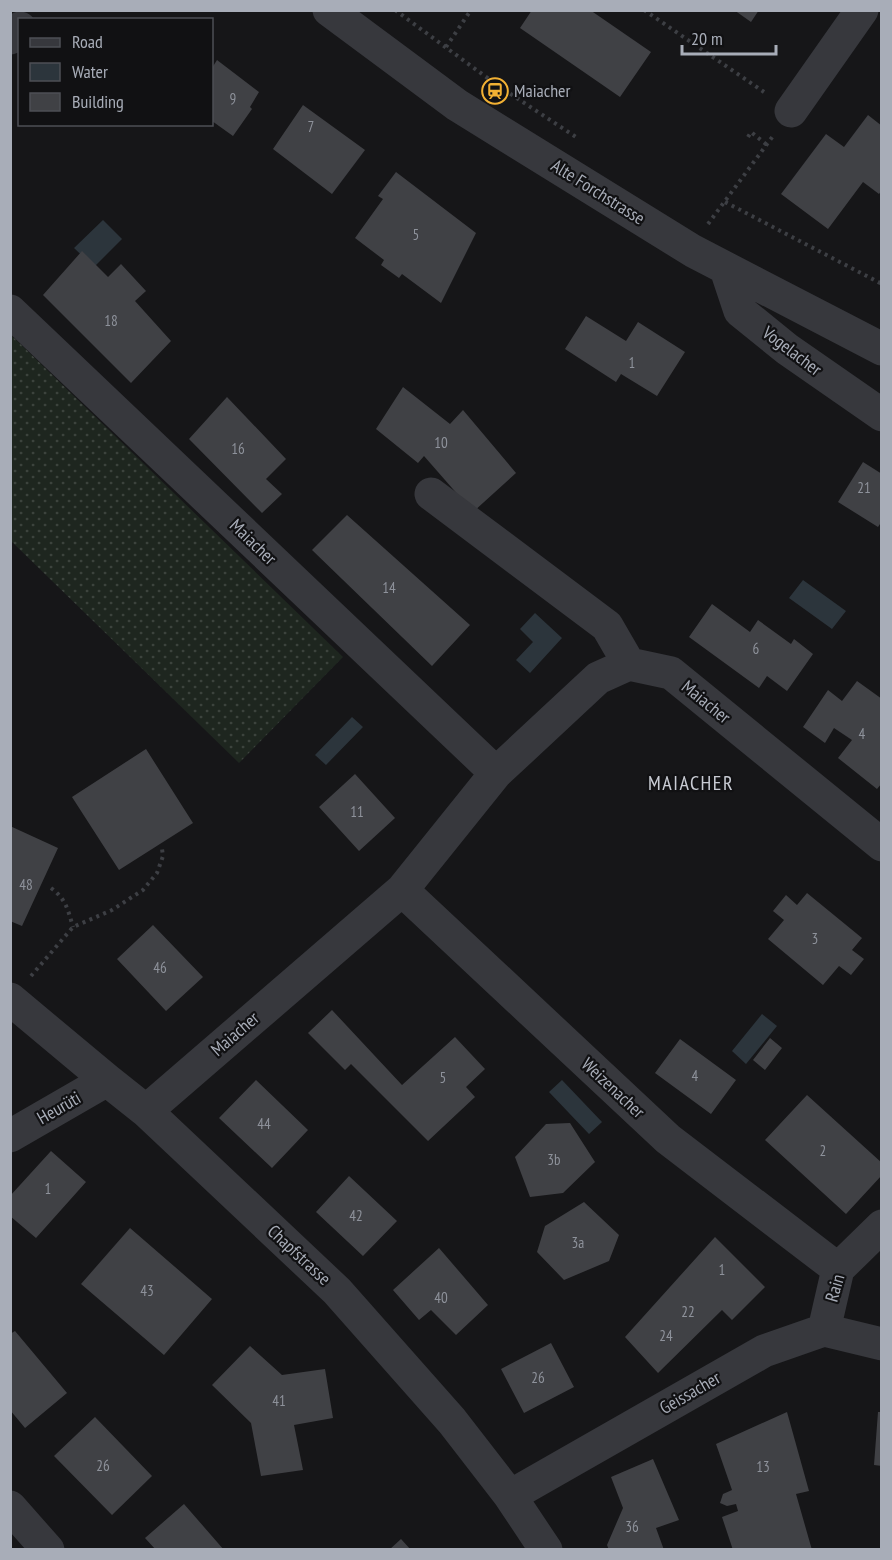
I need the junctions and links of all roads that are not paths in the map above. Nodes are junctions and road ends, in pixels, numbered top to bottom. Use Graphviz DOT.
graph roads {
  1 [pos="329,10"];
  2 [pos="862,10"];
  3 [pos="791,111"];
  4 [pos="726,268"];
  5 [pos="10,311"];
  6 [pos="882,349"];
  7 [pos="882,415"];
  8 [pos="431,494"];
  9 [pos="629,664"];
  10 [pos="496,773"];
  11 [pos="882,845"];
  12 [pos="402,890"];
  13 [pos="11,999"];
  14 [pos="107,1080"];
  15 [pos="146,1111"];
  16 [pos="10,1136"];
  17 [pos="882,1226"];
  18 [pos="838,1269"];
  19 [pos="824,1330"];
  20 [pos="882,1344"];
  21 [pos="510,1496"];
  22 [pos="10,1507"];
  23 [pos="48,1550"];
  24 [pos="546,1550"];
  1 -- 4 [label="street, Alte Forchstrasse"];
  2 -- 3 [label="street"];
  4 -- 6 [label="street, Alte Forchstrasse"];
  4 -- 7 [label="street, Vogelacher"];
  5 -- 10 [label="street, Maiacher"];
  8 -- 9 [label="street"];
  9 -- 10 [label="street, Maiacher"];
  9 -- 11 [label="street, Maiacher"];
  10 -- 12 [label="street, Maiacher"];
  12 -- 15 [label="street, Maiacher"];
  12 -- 18 [label="street, Weizenacher"];
  13 -- 14 [label="street, Chapfstrasse"];
  14 -- 15 [label="street, Chapfstrasse"];
  14 -- 16 [label="street, Heurüti"];
  15 -- 21 [label="street, Chapfstrasse"];
  17 -- 18 [label="street, Rain"];
  18 -- 19 [label="street, Rain"];
  19 -- 20 [label="street"];
  19 -- 21 [label="street, Geissacher"];
  21 -- 24 [label="street, Chapfstrasse"];
  22 -- 23 [label="street"];
}
